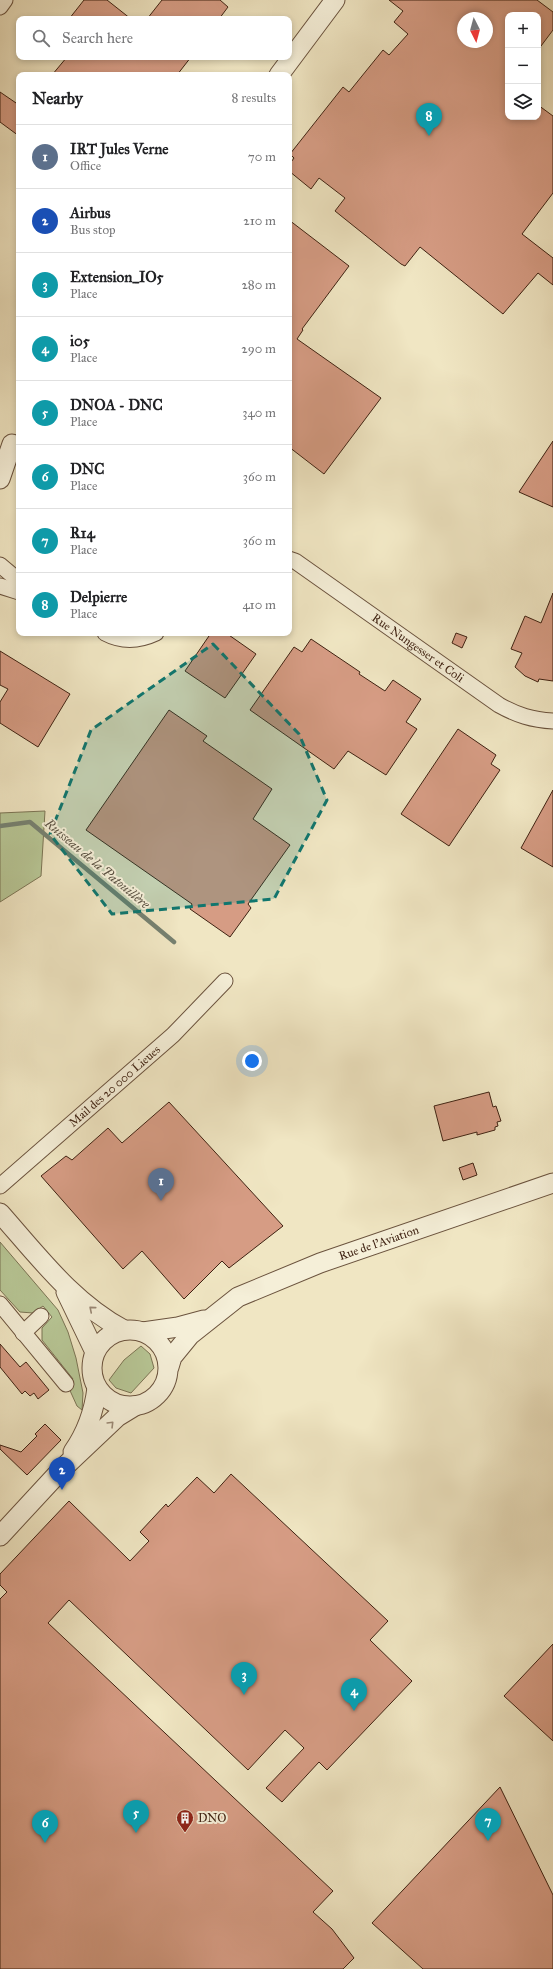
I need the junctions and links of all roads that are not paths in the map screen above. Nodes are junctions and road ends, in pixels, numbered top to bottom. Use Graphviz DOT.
graph roads {
  1 [pos="5,0"];
  2 [pos="335,0"];
  3 [pos="0,7"];
  4 [pos="292,58"];
  5 [pos="290,60"];
  6 [pos="281,72"];
  7 [pos="16,439"];
  8 [pos="0,460"];
  9 [pos="0,479"];
  10 [pos="292,560"];
  11 [pos="0,565"];
  12 [pos="16,578"];
  13 [pos="0,586"];
  14 [pos="16,591"];
  15 [pos="114,636"];
  16 [pos="150,636"];
  17 [pos="553,721"];
  18 [pos="225,981"];
  19 [pos="553,1183"];
  20 [pos="0,1186"];
  21 [pos="0,1213"];
  22 [pos="60,1282"];
  23 [pos="0,1304"];
  24 [pos="41,1316"];
  25 [pos="211,1317"];
  26 [pos="134,1331"];
  27 [pos="23,1333"];
  28 [pos="95,1352"];
  29 [pos="169,1367"];
  30 [pos="66,1384"];
  31 [pos="97,1388"];
  32 [pos="135,1406"];
  33 [pos="62,1469"];
  34 [pos="0,1536"];
  1 -- 3 [label="street"];
  2 -- 4 [label="street"];
  5 -- 6 [label="street"];
  7 -- 8 [label="street"];
  7 -- 9 [label="street"];
  10 -- 17 [label="street, Rue Nungesser et Coli"];
  11 -- 12 [label="street"];
  13 -- 14 [label="street"];
  15 -- 16 [label="street"];
  18 -- 20 [label="street, Mail des 20 000 Lieues"];
  19 -- 25 [label="street, Rue de l'Aviation"];
  21 -- 22 [label="street"];
  26 -- 22 [label="street, one-way"];
  22 -- 28 [label="street"];
  23 -- 27 [label="street"];
  24 -- 27 [label="street"];
  25 -- 26 [label="street, Rue de l'Aviation"];
  25 -- 29 [label="street, Rue de l'Aviation"];
  26 -- 28 [label="street"];
  26 -- 29 [label="street"];
  27 -- 30 [label="street"];
  28 -- 31 [label="street"];
  29 -- 32 [label="street"];
  31 -- 32 [label="street"];
  31 -- 33 [label="street"];
  33 -- 32 [label="street, one-way"];
  33 -- 34 [label="street"];
}
